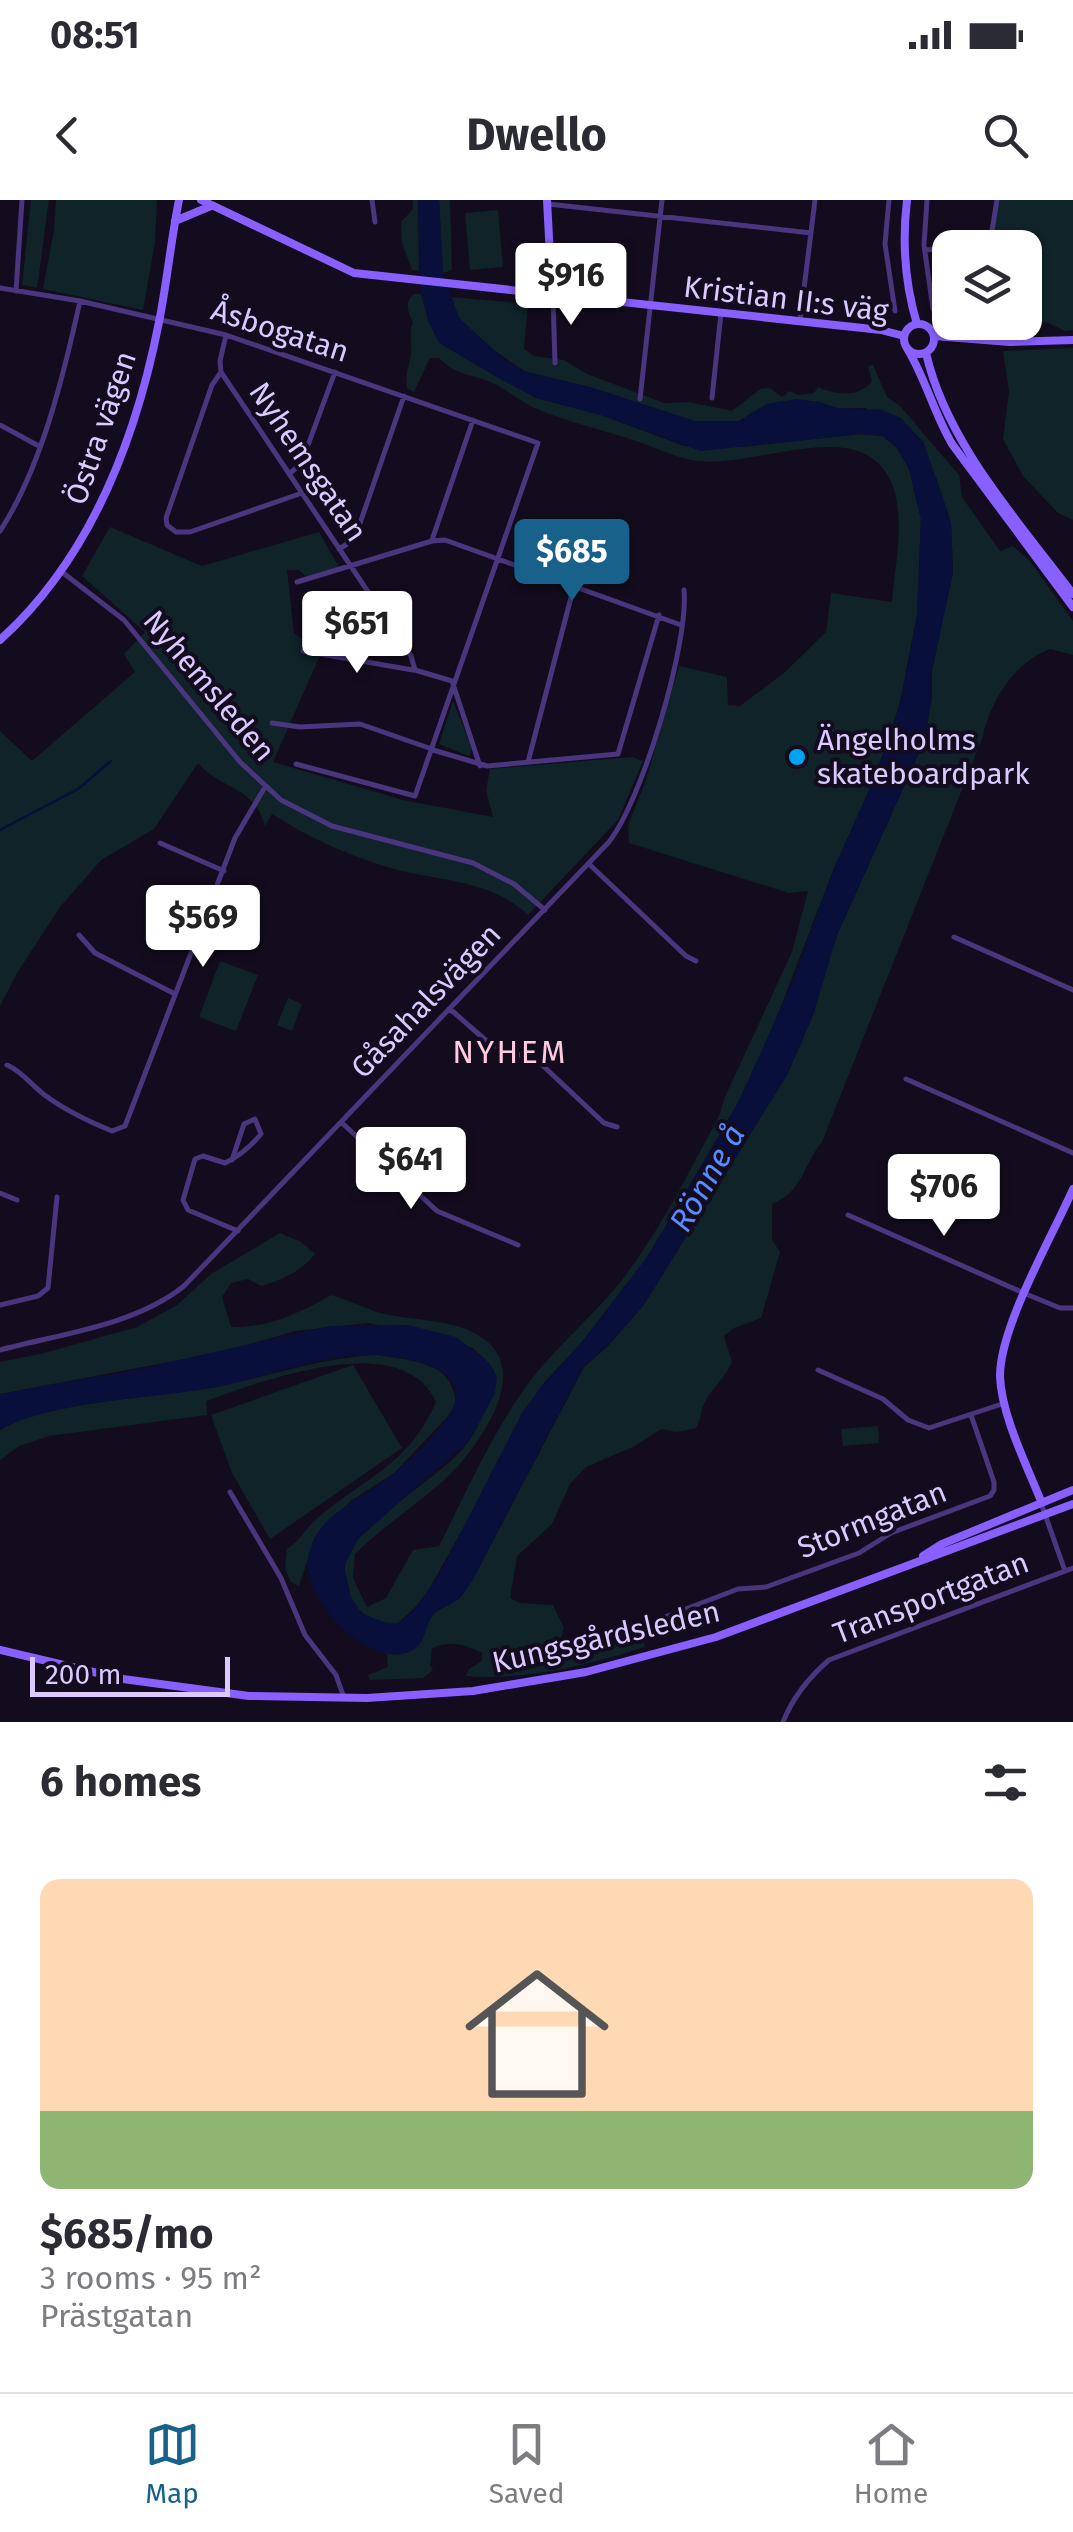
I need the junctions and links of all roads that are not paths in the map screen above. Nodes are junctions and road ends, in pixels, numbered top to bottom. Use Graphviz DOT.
graph roads {
  1 [pos="22,200"];
  2 [pos="178,200"];
  3 [pos="201,200"];
  4 [pos="372,200"];
  5 [pos="662,200"];
  6 [pos="815,200"];
  7 [pos="889,200"];
  8 [pos="907,200"];
  9 [pos="928,200"];
  10 [pos="997,200"];
  11 [pos="548,202"];
  12 [pos="212,206"];
  13 [pos="660,217"];
  14 [pos="175,221"];
  15 [pos="375,222"];
  16 [pos="992,230"];
  17 [pos="811,233"];
  18 [pos="932,249"];
  19 [pos="925,250"];
  20 [pos="0,288"];
  21 [pos="16,291"];
  22 [pos="552,294"];
  23 [pos="80,302"];
  24 [pos="650,306"];
  25 [pos="932,310"];
  26 [pos="895,312"];
  27 [pos="720,313"];
  28 [pos="160,319"];
  29 [pos="800,322"];
  30 [pos="917,324"];
  31 [pos="932,333"];
  32 [pos="226,335"];
  33 [pos="904,336"];
  34 [pos="933,340"];
  35 [pos="985,340"];
  36 [pos="1073,340"];
  37 [pos="908,350"];
  38 [pos="926,352"];
  39 [pos="555,363"];
  40 [pos="221,372"];
  41 [pos="335,372"];
  42 [pos="404,396"];
  43 [pos="712,398"];
  44 [pos="640,399"];
  45 [pos="473,420"];
  46 [pos="0,425"];
  47 [pos="38,446"];
  48 [pos="289,474"];
  49 [pos="302,494"];
  50 [pos="0,531"];
  51 [pos="432,541"];
  52 [pos="339,549"];
  53 [pos="496,559"];
  54 [pos="351,568"];
  55 [pos="62,572"];
  56 [pos="296,582"];
  57 [pos="574,586"];
  58 [pos="684,590"];
  59 [pos="1073,594"];
  60 [pos="1073,607"];
  61 [pos="659,615"];
  62 [pos="681,625"];
  63 [pos="0,640"];
  64 [pos="303,651"];
  65 [pos="414,670"];
  66 [pos="452,682"];
  67 [pos="272,723"];
  68 [pos="431,749"];
  69 [pos="528,762"];
  70 [pos="296,764"];
  71 [pos="480,766"];
  72 [pos="266,787"];
  73 [pos="160,843"];
  74 [pos="589,864"];
  75 [pos="224,871"];
  76 [pos="545,910"];
  77 [pos="79,936"];
  78 [pos="954,936"];
  79 [pos="696,960"];
  80 [pos="1073,990"];
  81 [pos="175,994"];
  82 [pos="450,1009"];
  83 [pos="7,1066"];
  84 [pos="906,1078"];
  85 [pos="341,1122"];
  86 [pos="617,1127"];
  87 [pos="191,1153"];
  88 [pos="1073,1153"];
  89 [pos="232,1160"];
  90 [pos="192,1165"];
  91 [pos="1073,1189"];
  92 [pos="0,1192"];
  93 [pos="57,1197"];
  94 [pos="17,1200"];
  95 [pos="848,1216"];
  96 [pos="238,1231"];
  97 [pos="518,1245"];
  98 [pos="1026,1294"];
  99 [pos="0,1305"];
  100 [pos="1073,1308"];
  101 [pos="0,1350"];
  102 [pos="818,1370"];
  103 [pos="1006,1402"];
  104 [pos="971,1415"];
  105 [pos="1073,1490"];
  106 [pos="230,1492"];
  107 [pos="1040,1502"];
  108 [pos="1073,1504"];
  109 [pos="1045,1514"];
  110 [pos="915,1560"];
  111 [pos="1073,1568"];
  112 [pos="1065,1570"];
  113 [pos="688,1608"];
  114 [pos="0,1650"];
  115 [pos="342,1696"];
  116 [pos="783,1722"];
  1 -- 21 [label="street"];
  2 -- 14 [label="main road, Östra vägen"];
  3 -- 12 [label="main road, Kristian II:s väg"];
  4 -- 15 [label="street"];
  5 -- 13 [label="street"];
  6 -- 17 [label="street"];
  7 -- 26 [label="street"];
  8 -- 30 [label="main road"];
  9 -- 19 [label="street"];
  10 -- 16 [label="street"];
  11 -- 13 [label="street"];
  11 -- 22 [label="main road"];
  12 -- 14 [label="main road"];
  12 -- 22 [label="main road, Kristian II:s väg"];
  13 -- 17 [label="street"];
  13 -- 24 [label="street"];
  14 -- 28 [label="main road, Östra vägen"];
  17 -- 29 [label="street"];
  18 -- 19 [label="street"];
  19 -- 25 [label="street"];
  20 -- 21 [label="street, Åsbogatan"];
  21 -- 23 [label="street, Åsbogatan"];
  22 -- 24 [label="main road, Kristian II:s väg"];
  22 -- 39 [label="street"];
  23 -- 28 [label="street, Åsbogatan"];
  23 -- 47 [label="street"];
  24 -- 27 [label="main road, Kristian II:s väg"];
  24 -- 44 [label="street"];
  27 -- 29 [label="main road, Kristian II:s väg"];
  27 -- 43 [label="street"];
  28 -- 32 [label="street, Åsbogatan"];
  28 -- 55 [label="main road, Östra vägen"];
  29 -- 33 [label="main road, Kristian II:s väg"];
  30 -- 31 [label="main road"];
  30 -- 33 [label="main road"];
  32 -- 40 [label="street"];
  32 -- 41 [label="street, Åsbogatan"];
  33 -- 37 [label="main road"];
  34 -- 38 [label="main road"];
  35 -- 36 [label="main road"];
  37 -- 38 [label="main road"];
  37 -- 60 [label="main road"];
  38 -- 59 [label="main road"];
  40 -- 48 [label="street, Nyhemsgatan"];
  40 -- 49 [label="street"];
  41 -- 42 [label="street, Åsbogatan"];
  41 -- 48 [label="street"];
  42 -- 45 [label="street, Åsbogatan"];
  42 -- 52 [label="street"];
  45 -- 51 [label="street"];
  45 -- 53 [label="street, Åsbogatan"];
  46 -- 47 [label="street"];
  47 -- 50 [label="street"];
  48 -- 49 [label="street, Nyhemsgatan"];
  49 -- 52 [label="street, Nyhemsgatan"];
  51 -- 53 [label="street"];
  51 -- 54 [label="street"];
  52 -- 54 [label="street, Nyhemsgatan"];
  53 -- 57 [label="street"];
  53 -- 66 [label="street"];
  54 -- 56 [label="street"];
  54 -- 65 [label="street, Nyhemsgatan"];
  55 -- 63 [label="main road, Östra vägen"];
  55 -- 72 [label="street, Nyhemsleden"];
  57 -- 61 [label="street"];
  57 -- 69 [label="street"];
  58 -- 62 [label="street, Gåsahalsvägen"];
  61 -- 62 [label="street"];
  61 -- 69 [label="street"];
  62 -- 74 [label="street, Gåsahalsvägen"];
  64 -- 65 [label="street"];
  65 -- 66 [label="street"];
  66 -- 68 [label="street"];
  66 -- 71 [label="street"];
  67 -- 68 [label="street"];
  68 -- 70 [label="street"];
  68 -- 71 [label="street"];
  69 -- 71 [label="street"];
  72 -- 75 [label="street"];
  72 -- 76 [label="street, Nyhemsleden"];
  73 -- 75 [label="street"];
  74 -- 76 [label="street, Gåsahalsvägen"];
  74 -- 79 [label="street"];
  75 -- 81 [label="street"];
  76 -- 82 [label="street, Gåsahalsvägen"];
  77 -- 81 [label="street"];
  78 -- 80 [label="street"];
  81 -- 83 [label="street"];
  82 -- 85 [label="street, Gåsahalsvägen"];
  82 -- 86 [label="street"];
  84 -- 88 [label="street"];
  85 -- 96 [label="street, Gåsahalsvägen"];
  85 -- 97 [label="street"];
  87 -- 90 [label="street"];
  89 -- 89 [label="street"];
  89 -- 90 [label="street"];
  90 -- 96 [label="street"];
  91 -- 98 [label="main road"];
  92 -- 94 [label="street"];
  93 -- 99 [label="street"];
  95 -- 98 [label="street"];
  96 -- 101 [label="street, Gåsahalsvägen"];
  98 -- 100 [label="street"];
  98 -- 103 [label="main road"];
  102 -- 104 [label="street"];
  103 -- 104 [label="street"];
  103 -- 107 [label="main road"];
  104 -- 113 [label="street, Stormgatan"];
  105 -- 107 [label="main road, Kungsgårdsleden"];
  106 -- 115 [label="street"];
  107 -- 109 [label="street, Transportgatan"];
  107 -- 110 [label="main road, Kungsgårdsleden"];
  108 -- 109 [label="main road, Kungsgårdsleden"];
  109 -- 110 [label="main road, Kungsgårdsleden"];
  109 -- 112 [label="street, Transportgatan"];
  110 -- 115 [label="main road, Kungsgårdsleden"];
  111 -- 112 [label="street, Transportgatan"];
  112 -- 116 [label="street, Transportgatan"];
  113 -- 113 [label="street, Stormgatan"];
  114 -- 115 [label="main road, Kungsgårdsleden"];
}
